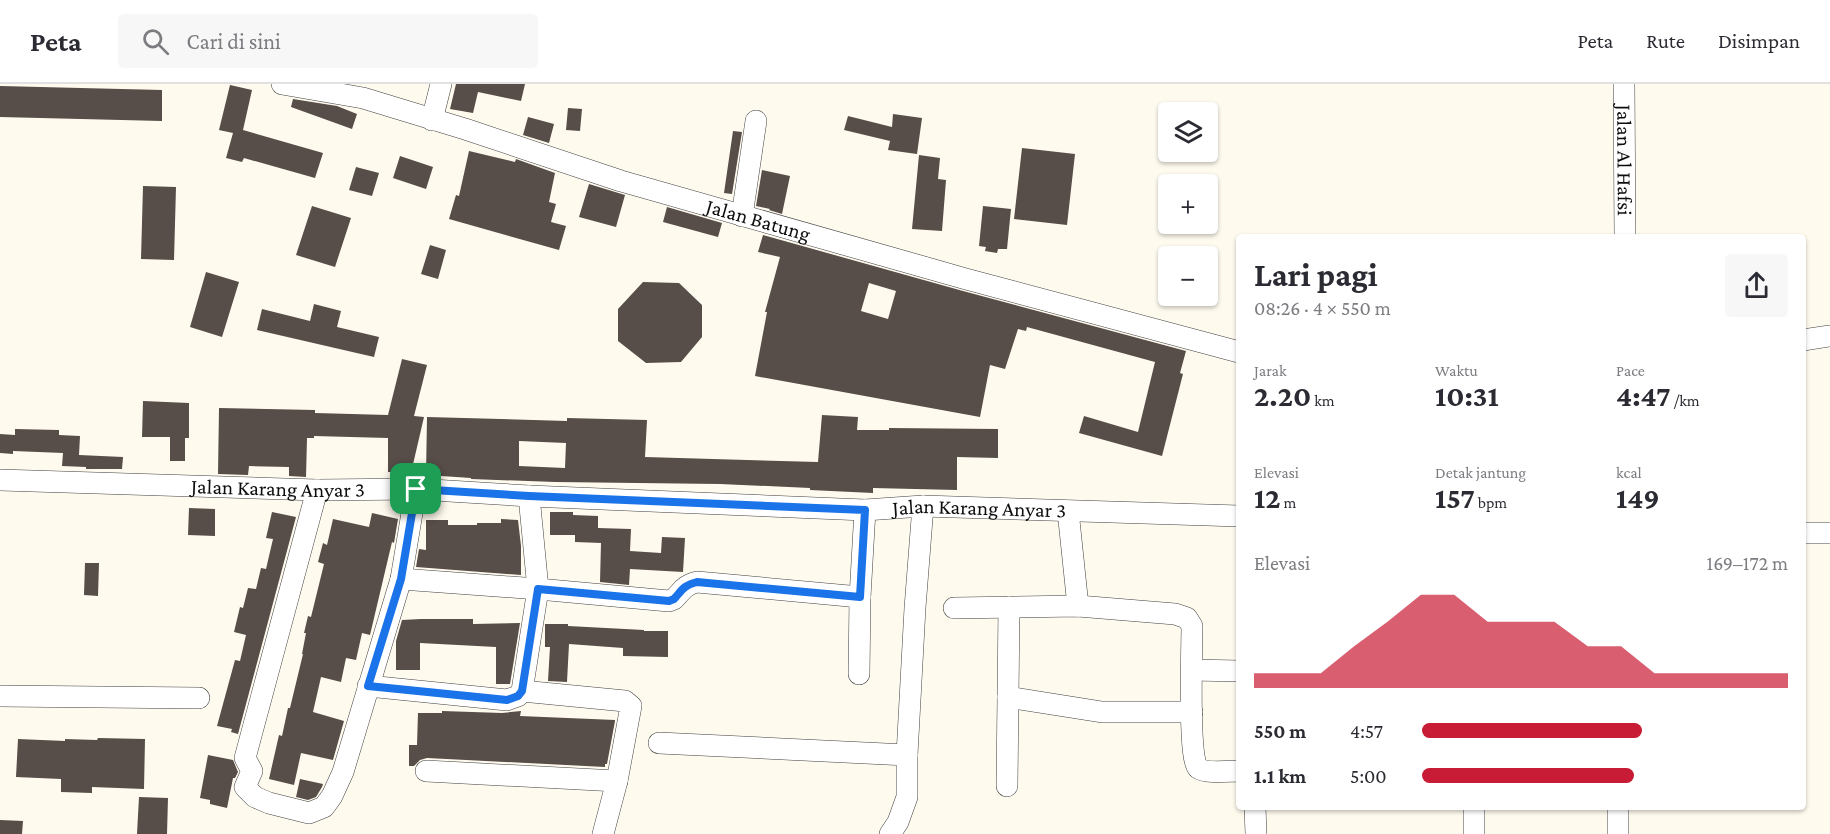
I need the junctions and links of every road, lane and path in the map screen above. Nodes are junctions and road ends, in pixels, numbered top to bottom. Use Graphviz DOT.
graph roads {
  1 [pos="282,84"];
  2 [pos="441,84"];
  3 [pos="1624,84"];
  4 [pos="364,91"];
  5 [pos="432,120"];
  6 [pos="756,121"];
  7 [pos="742,216"];
  8 [pos="1625,234"];
  9 [pos="1830,336"];
  10 [pos="1806,340"];
  11 [pos="1236,350"];
  12 [pos="0,480"];
  13 [pos="416,489"];
  14 [pos="317,490"];
  15 [pos="529,496"];
  16 [pos="923,506"];
  17 [pos="865,510"];
  18 [pos="1068,511"];
  19 [pos="1236,516"];
  20 [pos="1806,533"];
  21 [pos="1830,533"];
  22 [pos="401,579"];
  23 [pos="538,589"];
  24 [pos="860,597"];
  25 [pos="1078,606"];
  26 [pos="1009,607"];
  27 [pos="954,608"];
  28 [pos="1192,670"];
  29 [pos="1236,670"];
  30 [pos="859,675"];
  31 [pos="368,686"];
  32 [pos="522,691"];
  33 [pos="0,696"];
  34 [pos="1008,697"];
  35 [pos="199,698"];
  36 [pos="1192,712"];
  37 [pos="659,743"];
  38 [pos="907,755"];
  39 [pos="426,771"];
  40 [pos="1236,771"];
  41 [pos="617,781"];
  42 [pos="1007,786"];
  43 [pos="1255,810"];
  44 [pos="1474,810"];
  45 [pos="1618,810"];
  46 [pos="603,834"];
  47 [pos="890,834"];
  48 [pos="1256,834"];
  49 [pos="1474,834"];
  50 [pos="1618,834"];
  1 -- 4 [label="street, Jalan Batung"];
  2 -- 5 [label="street"];
  3 -- 8 [label="street, Jalan Al Hafsi"];
  4 -- 5 [label="street, Jalan Batung"];
  5 -- 7 [label="street, Jalan Batung"];
  6 -- 7 [label="street"];
  7 -- 11 [label="street, Jalan Batung"];
  9 -- 10 [label="street"];
  12 -- 14 [label="street, Jalan Karang Anyar 3"];
  13 -- 14 [label="street, Jalan Karang Anyar 3"];
  13 -- 15 [label="street, Jalan Karang Anyar 3"];
  13 -- 22 [label="street"];
  14 -- 31 [label="street"];
  15 -- 17 [label="street, Jalan Karang Anyar 3"];
  15 -- 23 [label="street"];
  16 -- 17 [label="street, Jalan Karang Anyar 3"];
  16 -- 18 [label="street, Jalan Karang Anyar 3"];
  16 -- 38 [label="street"];
  17 -- 24 [label="street"];
  18 -- 19 [label="street, Jalan Karang Anyar 3"];
  18 -- 25 [label="street"];
  20 -- 21 [label="street"];
  22 -- 23 [label="street"];
  22 -- 31 [label="street"];
  23 -- 24 [label="street"];
  23 -- 32 [label="street"];
  24 -- 30 [label="street"];
  25 -- 26 [label="street"];
  25 -- 28 [label="street"];
  26 -- 27 [label="street"];
  26 -- 34 [label="street"];
  28 -- 29 [label="street"];
  28 -- 36 [label="street"];
  31 -- 32 [label="street"];
  32 -- 41 [label="street"];
  33 -- 35 [label="street"];
  34 -- 36 [label="street"];
  34 -- 42 [label="street"];
  36 -- 40 [label="street"];
  37 -- 38 [label="street"];
  38 -- 47 [label="street"];
  39 -- 41 [label="street"];
  41 -- 46 [label="street"];
  43 -- 48 [label="street"];
  44 -- 49 [label="street"];
  45 -- 50 [label="street"];
}
